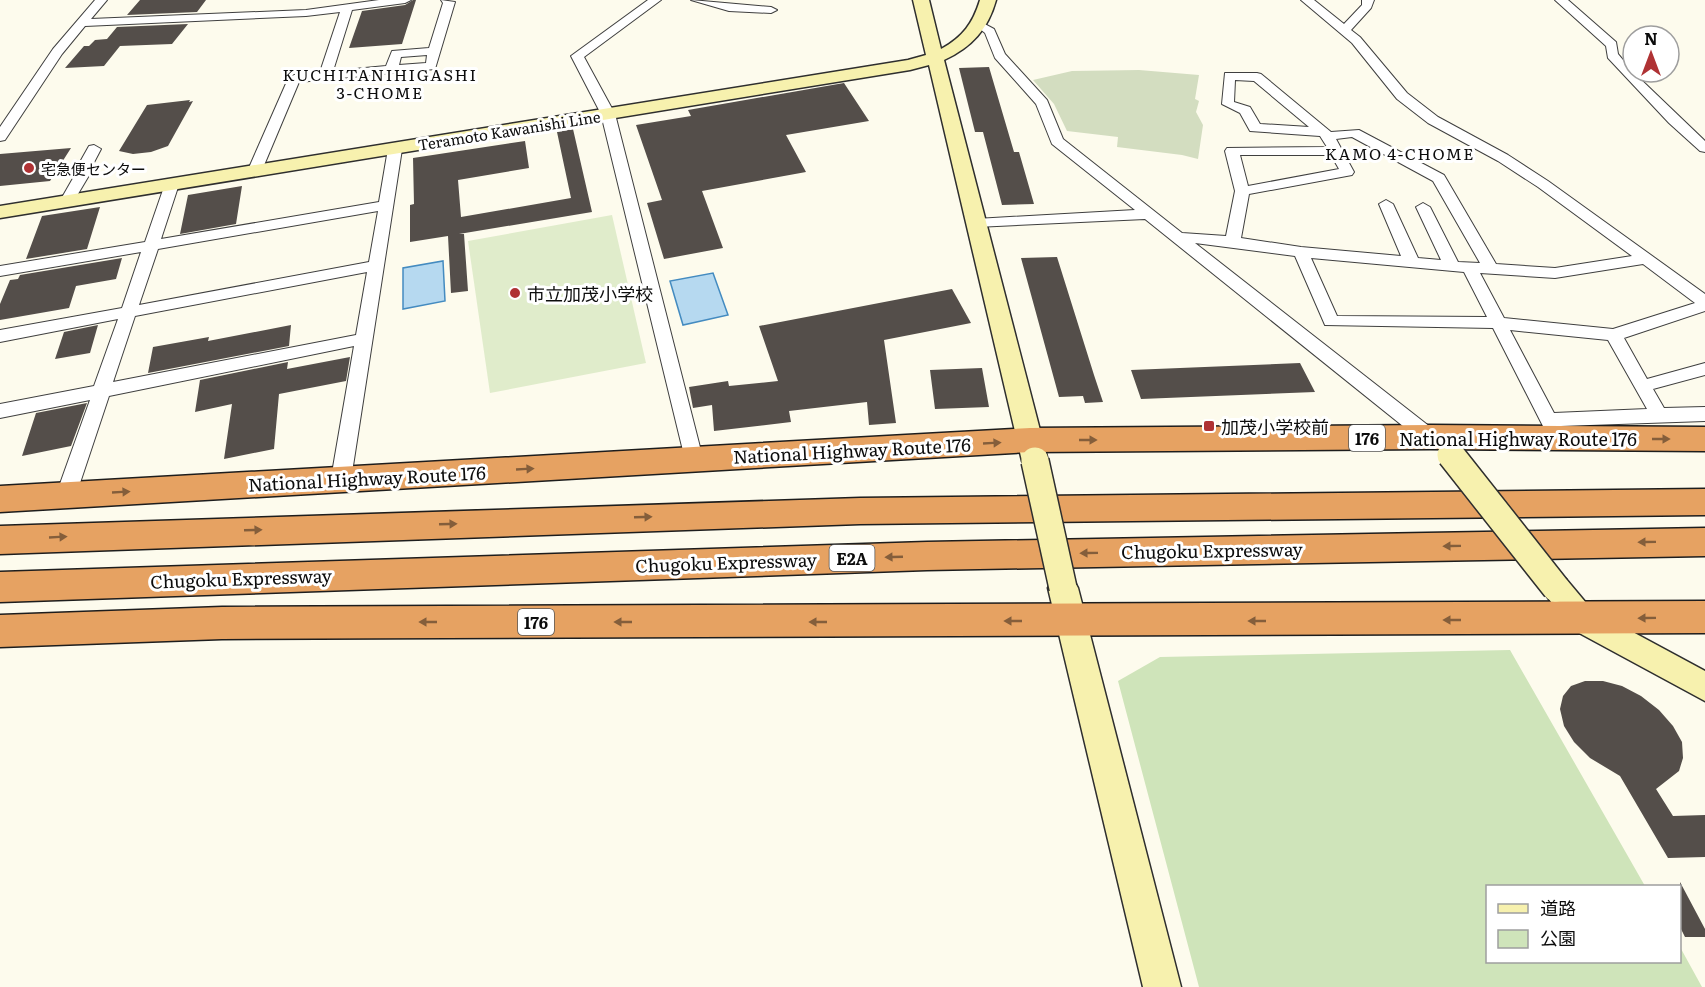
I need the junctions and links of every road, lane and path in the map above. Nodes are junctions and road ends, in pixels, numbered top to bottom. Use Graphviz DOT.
graph roads {
  1 [pos="101,0"];
  2 [pos="405,0"];
  3 [pos="447,0"];
  4 [pos="655,0"];
  5 [pos="697,0"];
  6 [pos="921,0"];
  7 [pos="988,0"];
  8 [pos="1307,0"];
  9 [pos="1368,0"];
  10 [pos="1561,0"];
  11 [pos="219,3"];
  12 [pos="347,9"];
  13 [pos="771,10"];
  14 [pos="206,17"];
  15 [pos="80,23"];
  16 [pos="981,25"];
  17 [pos="1345,30"];
  18 [pos="936,56"];
  19 [pos="325,75"];
  20 [pos="608,114"];
  21 [pos="1326,134"];
  22 [pos="0,137"];
  23 [pos="1705,148"];
  24 [pos="94,149"];
  25 [pos="395,149"];
  26 [pos="1336,151"];
  27 [pos="255,170"];
  28 [pos="172,184"];
  29 [pos="1242,191"];
  30 [pos="67,201"];
  31 [pos="1386,204"];
  32 [pos="386,205"];
  33 [pos="1424,207"];
  34 [pos="0,212"];
  35 [pos="1151,214"];
  36 [pos="976,223"];
  37 [pos="1180,237"];
  38 [pos="1233,242"];
  39 [pos="150,245"];
  40 [pos="1301,252"];
  41 [pos="1647,259"];
  42 [pos="1412,263"];
  43 [pos="375,266"];
  44 [pos="1452,266"];
  45 [pos="1470,268"];
  46 [pos="1491,269"];
  47 [pos="0,271"];
  48 [pos="1705,304"];
  49 [pos="128,312"];
  50 [pos="1497,323"];
  51 [pos="1614,335"];
  52 [pos="0,336"];
  53 [pos="363,339"];
  54 [pos="1705,369"];
  55 [pos="1643,386"];
  56 [pos="100,391"];
  57 [pos="0,411"];
  58 [pos="1705,414"];
  59 [pos="1659,415"];
  60 [pos="1554,429"];
  61 [pos="1705,439"];
  62 [pos="1441,446"];
  63 [pos="1032,451"];
  64 [pos="694,459"];
  65 [pos="341,479"];
  66 [pos="66,495"];
  67 [pos="0,499"];
  68 [pos="1705,502"];
  69 [pos="0,540"];
  70 [pos="1705,542"];
  71 [pos="0,587"];
  72 [pos="1067,605"];
  73 [pos="1705,617"];
  74 [pos="1581,619"];
  75 [pos="0,631"];
  76 [pos="1705,687"];
  77 [pos="1162,987"];
  1 -- 15 [label="street"];
  2 -- 12 [label="street"];
  3 -- 19 [label="street"];
  4 -- 20 [label="street"];
  5 -- 13 [label="street"];
  6 -- 18 [label="street"];
  7 -- 16 [label="street"];
  8 -- 17 [label="street"];
  9 -- 17 [label="street"];
  10 -- 23 [label="street"];
  11 -- 14 [label="street"];
  12 -- 14 [label="street"];
  12 -- 19 [label="street"];
  14 -- 15 [label="street"];
  15 -- 22 [label="street"];
  16 -- 18 [label="street, Teramoto Kawanishi Line"];
  16 -- 35 [label="street"];
  17 -- 41 [label="street"];
  18 -- 20 [label="street, Teramoto Kawanishi Line"];
  18 -- 36 [label="street"];
  19 -- 27 [label="street"];
  20 -- 25 [label="street, Teramoto Kawanishi Line"];
  20 -- 64 [label="street"];
  21 -- 21 [label="street"];
  21 -- 26 [label="street"];
  21 -- 46 [label="street"];
  24 -- 30 [label="street"];
  25 -- 27 [label="street, Teramoto Kawanishi Line"];
  25 -- 32 [label="street"];
  26 -- 29 [label="street"];
  26 -- 29 [label="street"];
  27 -- 28 [label="street, Teramoto Kawanishi Line"];
  28 -- 30 [label="street, Teramoto Kawanishi Line"];
  28 -- 39 [label="street"];
  29 -- 38 [label="street"];
  30 -- 34 [label="street, Teramoto Kawanishi Line"];
  31 -- 42 [label="street"];
  32 -- 39 [label="street"];
  32 -- 43 [label="street"];
  33 -- 44 [label="street"];
  35 -- 36 [label="street"];
  35 -- 37 [label="street"];
  36 -- 63 [label="street"];
  37 -- 38 [label="street"];
  37 -- 62 [label="street"];
  38 -- 40 [label="street"];
  39 -- 47 [label="street"];
  39 -- 49 [label="street"];
  40 -- 42 [label="street"];
  40 -- 50 [label="street"];
  41 -- 46 [label="street"];
  41 -- 48 [label="street"];
  42 -- 44 [label="street"];
  43 -- 49 [label="street"];
  43 -- 53 [label="street"];
  44 -- 45 [label="street"];
  45 -- 46 [label="street"];
  45 -- 50 [label="street"];
  48 -- 51 [label="street"];
  49 -- 52 [label="street"];
  49 -- 56 [label="street"];
  50 -- 51 [label="street"];
  50 -- 60 [label="street"];
  51 -- 55 [label="street"];
  53 -- 56 [label="street"];
  53 -- 65 [label="street"];
  54 -- 55 [label="street"];
  55 -- 59 [label="street"];
  56 -- 57 [label="street"];
  56 -- 66 [label="street"];
  58 -- 59 [label="street"];
  59 -- 60 [label="street"];
  60 -- 61 [label="highway, National Highway Route 176 / 176, one-way"];
  60 -- 62 [label="highway, National Highway Route 176 / 176"];
  63 -- 62 [label="highway, National Highway Route 176 / 176, one-way"];
  62 -- 74 [label="street, bridge"];
  64 -- 63 [label="highway, National Highway Route 176 / 176, one-way"];
  63 -- 72 [label="street, bridge"];
  65 -- 64 [label="highway, National Highway Route 176 / 176, one-way"];
  66 -- 65 [label="highway, National Highway Route 176 / 176, one-way"];
  66 -- 67 [label="highway, National Highway Route 176 / 176"];
  69 -- 68 [label="highway, one-way"];
  70 -- 71 [label="highway, Chugoku Expressway / E2A, one-way"];
  74 -- 72 [label="highway, 176, one-way"];
  72 -- 75 [label="highway, 176, one-way"];
  72 -- 77 [label="street"];
  73 -- 74 [label="highway, 176, one-way"];
  74 -- 76 [label="street"];
}
